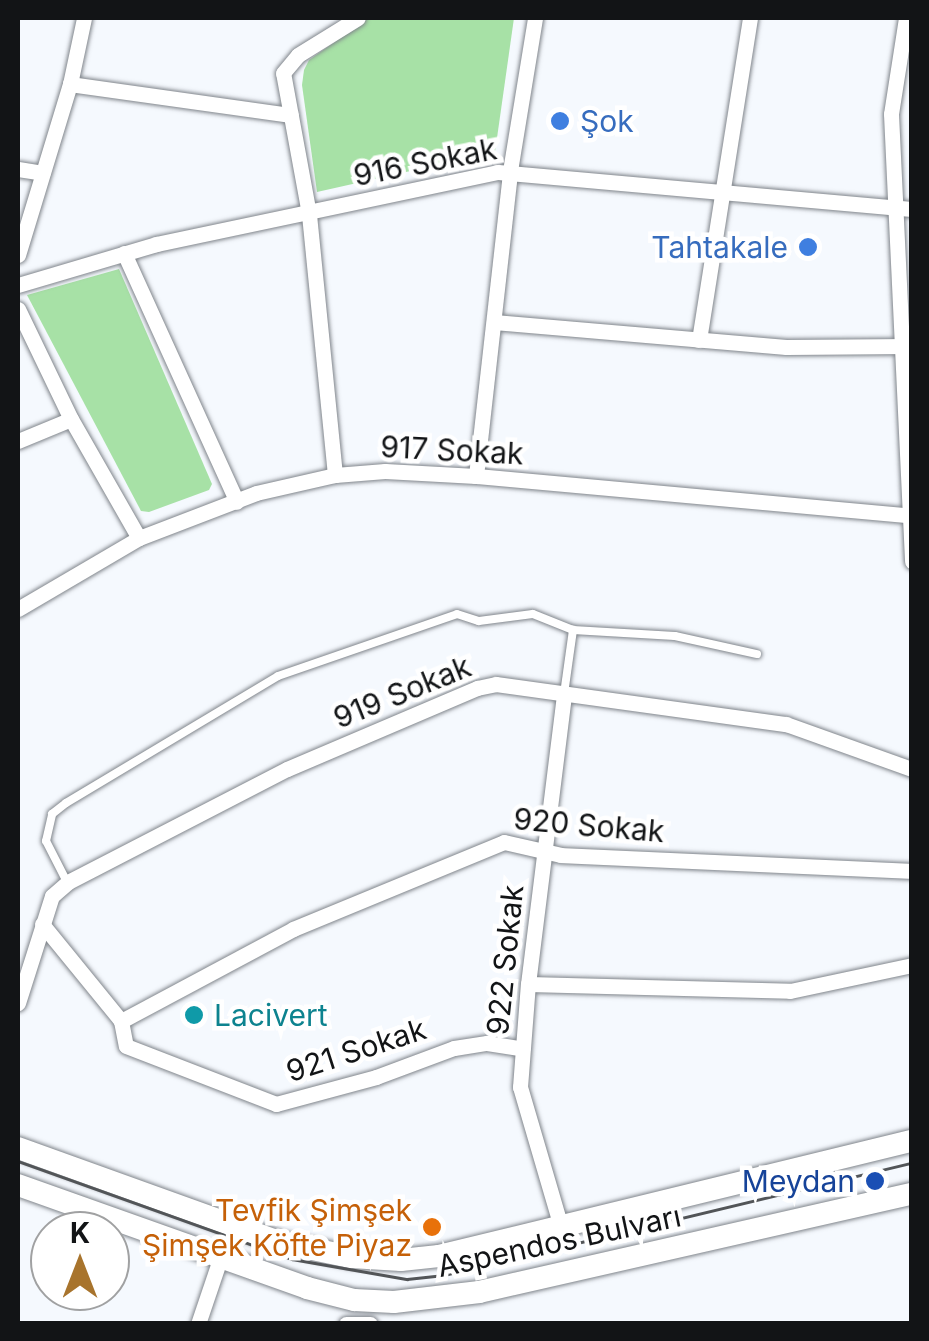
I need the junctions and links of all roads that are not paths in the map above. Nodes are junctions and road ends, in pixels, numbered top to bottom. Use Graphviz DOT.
graph roads {
  1 [pos="84,18"];
  2 [pos="358,18"];
  3 [pos="535,18"];
  4 [pos="750,18"];
  5 [pos="906,18"];
  6 [pos="70,84"];
  7 [pos="291,115"];
  8 [pos="18,169"];
  9 [pos="510,172"];
  10 [pos="44,173"];
  11 [pos="720,192"];
  12 [pos="904,208"];
  13 [pos="308,214"];
  14 [pos="124,253"];
  15 [pos="18,255"];
  16 [pos="18,285"];
  17 [pos="18,310"];
  18 [pos="494,322"];
  19 [pos="699,340"];
  20 [pos="906,346"];
  21 [pos="71,419"];
  22 [pos="18,441"];
  23 [pos="335,475"];
  24 [pos="476,476"];
  25 [pos="237,502"];
  26 [pos="910,516"];
  27 [pos="138,538"];
  28 [pos="912,562"];
  29 [pos="18,608"];
  30 [pos="573,630"];
  31 [pos="758,654"];
  32 [pos="564,694"];
  33 [pos="912,769"];
  34 [pos="546,852"];
  35 [pos="912,871"];
  36 [pos="68,882"];
  37 [pos="42,924"];
  38 [pos="912,965"];
  39 [pos="528,984"];
  40 [pos="18,1003"];
  41 [pos="121,1021"];
  42 [pos="523,1049"];
  43 [pos="912,1142"];
  44 [pos="18,1148"];
  45 [pos="18,1186"];
  46 [pos="912,1194"];
  47 [pos="561,1227"];
  48 [pos="221,1256"];
  49 [pos="198,1324"];
  50 [pos="346,1324"];
  51 [pos="370,1324"];
  1 -- 6 [label="street"];
  2 -- 7 [label="street"];
  3 -- 9 [label="street"];
  4 -- 11 [label="street"];
  5 -- 12 [label="street"];
  6 -- 7 [label="street"];
  6 -- 10 [label="street"];
  7 -- 13 [label="street"];
  8 -- 10 [label="street"];
  9 -- 11 [label="street, 916 Sokak"];
  9 -- 13 [label="street, 916 Sokak"];
  9 -- 18 [label="street"];
  10 -- 15 [label="street"];
  11 -- 12 [label="street, 916 Sokak"];
  11 -- 19 [label="street"];
  12 -- 20 [label="street"];
  13 -- 14 [label="street, 916 Sokak"];
  13 -- 23 [label="street"];
  14 -- 16 [label="street, 916 Sokak"];
  14 -- 25 [label="street"];
  17 -- 21 [label="street"];
  18 -- 19 [label="street"];
  18 -- 24 [label="street"];
  19 -- 20 [label="street"];
  20 -- 26 [label="street"];
  21 -- 22 [label="street"];
  21 -- 27 [label="street"];
  23 -- 24 [label="street, 917 Sokak"];
  23 -- 25 [label="street, 917 Sokak"];
  24 -- 26 [label="street, 917 Sokak"];
  25 -- 27 [label="street, 917 Sokak"];
  26 -- 28 [label="street"];
  27 -- 29 [label="street, 917 Sokak"];
  30 -- 31 [label="lane"];
  30 -- 32 [label="lane"];
  30 -- 36 [label="lane"];
  32 -- 33 [label="street, 919 Sokak"];
  32 -- 34 [label="street, 922 Sokak"];
  32 -- 36 [label="street, 919 Sokak"];
  34 -- 35 [label="street, 920 Sokak"];
  34 -- 39 [label="street, 922 Sokak"];
  34 -- 41 [label="street, 920 Sokak"];
  36 -- 37 [label="street"];
  37 -- 40 [label="street"];
  37 -- 41 [label="street, 921 Sokak"];
  38 -- 39 [label="street"];
  39 -- 42 [label="street, 922 Sokak"];
  41 -- 42 [label="street, 921 Sokak"];
  42 -- 47 [label="street, 922 Sokak"];
  43 -- 47 [label="main road, Aspendos Bulvarı"];
  44 -- 47 [label="main road, Aspendos Bulvarı"];
  45 -- 48 [label="main road, Aspendos Bulvarı"];
  46 -- 48 [label="main road, Aspendos Bulvarı"];
  48 -- 49 [label="street"];
  50 -- 51 [label="street"];
}
